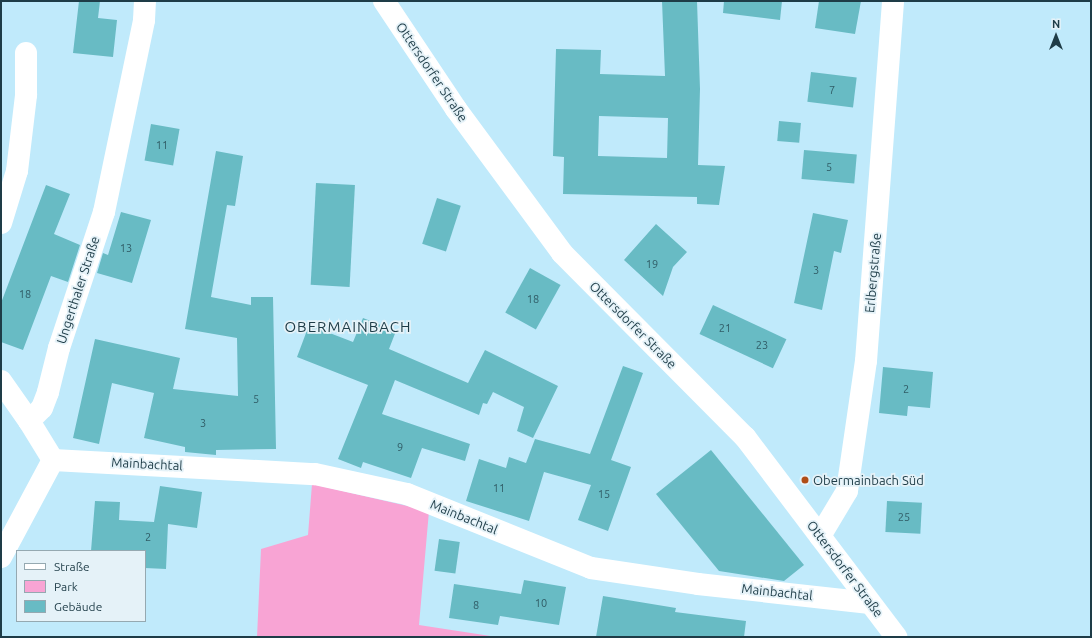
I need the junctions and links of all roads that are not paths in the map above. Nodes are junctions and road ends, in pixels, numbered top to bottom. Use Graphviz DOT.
graph roads {
  1 [pos="146,1"];
  2 [pos="384,1"];
  3 [pos="893,1"];
  4 [pos="26,53"];
  5 [pos="1,224"];
  6 [pos="1,381"];
  7 [pos="29,421"];
  8 [pos="53,460"];
  9 [pos="820,536"];
  10 [pos="1,557"];
  11 [pos="870,603"];
  12 [pos="896,637"];
  1 -- 7 [label="street, Ungerthaler Straße"];
  2 -- 9 [label="street, Ottersdorfer Straße"];
  3 -- 9 [label="street, Erlbergstraße"];
  4 -- 5 [label="street"];
  6 -- 7 [label="street"];
  7 -- 8 [label="street"];
  8 -- 10 [label="street"];
  8 -- 11 [label="street, Mainbachtal"];
  9 -- 11 [label="street, Ottersdorfer Straße"];
  11 -- 12 [label="street, Ottersdorfer Straße"];
}
